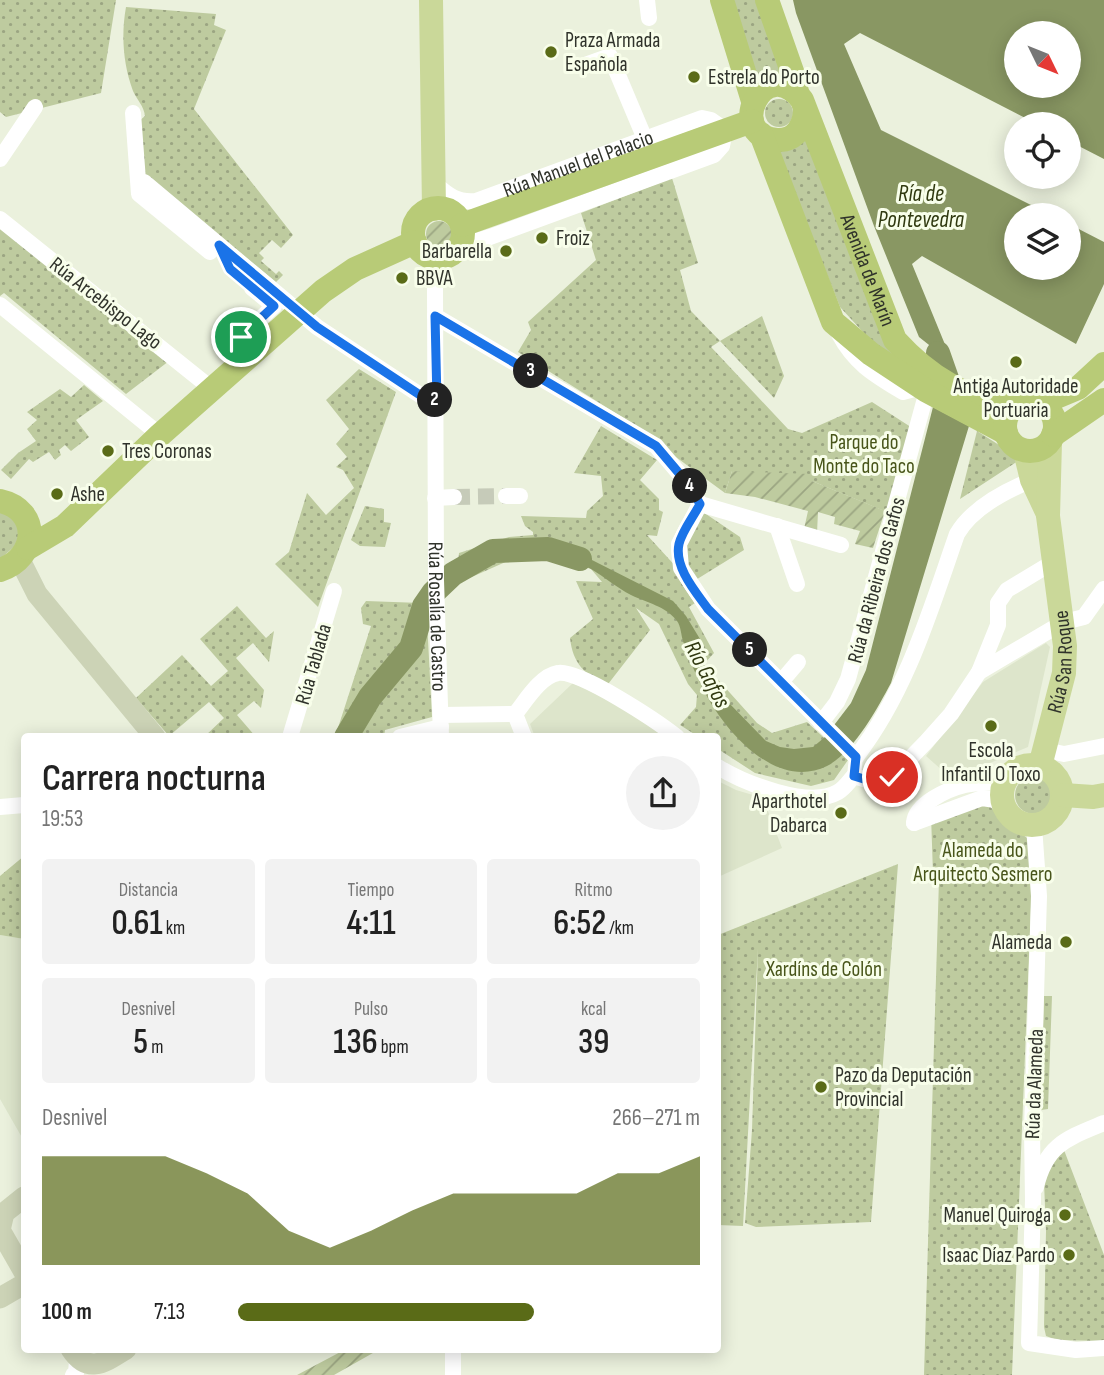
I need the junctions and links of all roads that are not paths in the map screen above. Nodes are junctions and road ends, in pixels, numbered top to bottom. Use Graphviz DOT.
graph roads {
  1 [pos="431,0"];
  2 [pos="647,0"];
  3 [pos="722,0"];
  4 [pos="767,0"];
  5 [pos="649,18"];
  6 [pos="586,65"];
  7 [pos="801,100"];
  8 [pos="35,107"];
  9 [pos="133,113"];
  10 [pos="755,118"];
  11 [pos="724,130"];
  12 [pos="645,139"];
  13 [pos="0,159"];
  14 [pos="144,182"];
  15 [pos="434,183"];
  16 [pos="509,199"];
  17 [pos="434,209"];
  18 [pos="0,219"];
  19 [pos="462,233"];
  20 [pos="415,242"];
  21 [pos="219,245"];
  22 [pos="439,258"];
  23 [pos="230,269"];
  24 [pos="0,306"];
  25 [pos="298,312"];
  26 [pos="435,316"];
  27 [pos="253,351"];
  28 [pos="1104,364"];
  29 [pos="929,387"];
  30 [pos="212,389"];
  31 [pos="437,401"];
  32 [pos="964,401"];
  33 [pos="1042,403"];
  34 [pos="1016,405"];
  35 [pos="1099,407"];
  36 [pos="1006,433"];
  37 [pos="160,435"];
  38 [pos="1051,438"];
  39 [pos="1025,450"];
  40 [pos="1032,480"];
  41 [pos="454,497"];
  42 [pos="435,498"];
  43 [pos="0,501"];
  44 [pos="700,504"];
  45 [pos="84,506"];
  46 [pos="1048,516"];
  47 [pos="26,519"];
  48 [pos="777,526"];
  49 [pos="841,545"];
  50 [pos="1055,561"];
  51 [pos="12,562"];
  52 [pos="797,584"];
  53 [pos="1104,589"];
  54 [pos="334,591"];
  55 [pos="1064,622"];
  56 [pos="798,662"];
  57 [pos="979,672"];
  58 [pos="781,682"];
  59 [pos="515,715"];
  60 [pos="823,725"];
  61 [pos="441,726"];
  62 [pos="152,733"];
  63 [pos="291,733"];
  64 [pos="415,733"];
  65 [pos="522,733"];
  66 [pos="671,733"];
  67 [pos="1104,746"];
  68 [pos="853,753"];
  69 [pos="1042,758"];
  70 [pos="721,769"];
  71 [pos="854,776"];
  72 [pos="1003,791"];
  73 [pos="1063,795"];
  74 [pos="1104,795"];
  75 [pos="21,805"];
  76 [pos="0,807"];
  77 [pos="1034,826"];
  78 [pos="1034,1116"];
  79 [pos="1104,1123"];
  80 [pos="1061,1142"];
  81 [pos="21,1200"];
  82 [pos="1034,1200"];
  83 [pos="13,1263"];
  84 [pos="21,1286"];
  85 [pos="0,1298"];
  86 [pos="1104,1348"];
  87 [pos="122,1353"];
  88 [pos="453,1353"];
  89 [pos="74,1361"];
  90 [pos="107,1369"];
  91 [pos="453,1375"];
  1 -- 15 [label="main road"];
  2 -- 5 [label="street"];
  3 -- 10 [label="highway, Avenida de Marín"];
  4 -- 7 [label="highway, Avenida de Marín"];
  6 -- 12 [label="street"];
  7 -- 10 [label="highway"];
  7 -- 10 [label="highway"];
  7 -- 29 [label="highway, Avenida de Marín"];
  8 -- 13 [label="street"];
  9 -- 23 [label="street"];
  10 -- 11 [label="highway, Rúa Manuel del Palacio"];
  10 -- 29 [label="highway, Avenida de Marín"];
  11 -- 12 [label="street, Rúa Manuel del Palacio"];
  11 -- 16 [label="highway, Rúa Manuel del Palacio"];
  11 -- 19 [label="street, Rúa Manuel del Palacio"];
  12 -- 16 [label="street, Rúa Manuel del Palacio"];
  14 -- 21 [label="street"];
  15 -- 16 [label="street, Rúa Manuel del Palacio"];
  15 -- 17 [label="main road"];
  16 -- 19 [label="highway, Rúa Manuel del Palacio"];
  17 -- 19 [label="highway"];
  17 -- 20 [label="highway"];
  18 -- 30 [label="street, Rúa Arcebispo Lago"];
  19 -- 22 [label="highway"];
  20 -- 22 [label="highway"];
  20 -- 25 [label="highway"];
  21 -- 23 [label="street"];
  21 -- 25 [label="street"];
  22 -- 26 [label="street, Rúa Rosalía de Castro"];
  23 -- 27 [label="street"];
  24 -- 37 [label="street"];
  25 -- 27 [label="highway"];
  25 -- 31 [label="street"];
  26 -- 31 [label="street, Rúa Rosalía de Castro"];
  26 -- 44 [label="street"];
  27 -- 30 [label="highway"];
  28 -- 33 [label="highway"];
  29 -- 32 [label="highway, Avenida de Marín"];
  29 -- 60 [label="street, Rúa da Ribeira dos Gafos"];
  30 -- 37 [label="highway"];
  31 -- 42 [label="street, Rúa Rosalía de Castro"];
  32 -- 34 [label="highway, Avenida de Marín"];
  32 -- 36 [label="highway, Avenida de Marín"];
  33 -- 34 [label="highway"];
  33 -- 38 [label="highway"];
  34 -- 36 [label="highway"];
  35 -- 38 [label="highway"];
  36 -- 39 [label="highway"];
  37 -- 45 [label="highway"];
  38 -- 39 [label="highway"];
  38 -- 46 [label="main road, Rúa San Roque"];
  39 -- 40 [label="main road, Rúa San Roque"];
  40 -- 46 [label="main road, Rúa San Roque"];
  40 -- 68 [label="street"];
  41 -- 42 [label="street"];
  42 -- 61 [label="street, Rúa Rosalía de Castro"];
  43 -- 47 [label="highway"];
  44 -- 48 [label="street"];
  44 -- 58 [label="street"];
  45 -- 47 [label="highway"];
  45 -- 51 [label="highway"];
  46 -- 50 [label="main road, Rúa San Roque"];
  47 -- 51 [label="highway"];
  48 -- 49 [label="street"];
  48 -- 52 [label="street"];
  50 -- 55 [label="main road, Rúa San Roque"];
  50 -- 57 [label="street"];
  51 -- 62 [label="main road"];
  53 -- 55 [label="street"];
  54 -- 63 [label="street, Rúa Tablada"];
  55 -- 57 [label="street"];
  55 -- 69 [label="main road, Rúa San Roque"];
  56 -- 58 [label="street"];
  57 -- 71 [label="street"];
  58 -- 60 [label="street"];
  59 -- 61 [label="street"];
  59 -- 65 [label="street"];
  59 -- 66 [label="street"];
  60 -- 68 [label="street"];
  61 -- 64 [label="street"];
  67 -- 69 [label="street"];
  68 -- 71 [label="street"];
  69 -- 72 [label="main road"];
  69 -- 73 [label="main road"];
  70 -- 71 [label="street"];
  72 -- 72 [label="street"];
  72 -- 77 [label="main road"];
  73 -- 74 [label="main road"];
  73 -- 77 [label="main road"];
  75 -- 76 [label="street"];
  77 -- 78 [label="street, Rúa da Alameda"];
  78 -- 80 [label="street"];
  78 -- 82 [label="street, Rúa da Alameda"];
  79 -- 80 [label="street"];
  80 -- 82 [label="street"];
  81 -- 83 [label="main road"];
  82 -- 86 [label="street, Rúa da Alameda"];
  84 -- 85 [label="main road"];
  87 -- 90 [label="main road"];
  88 -- 91 [label="street"];
  89 -- 90 [label="main road"];
}
